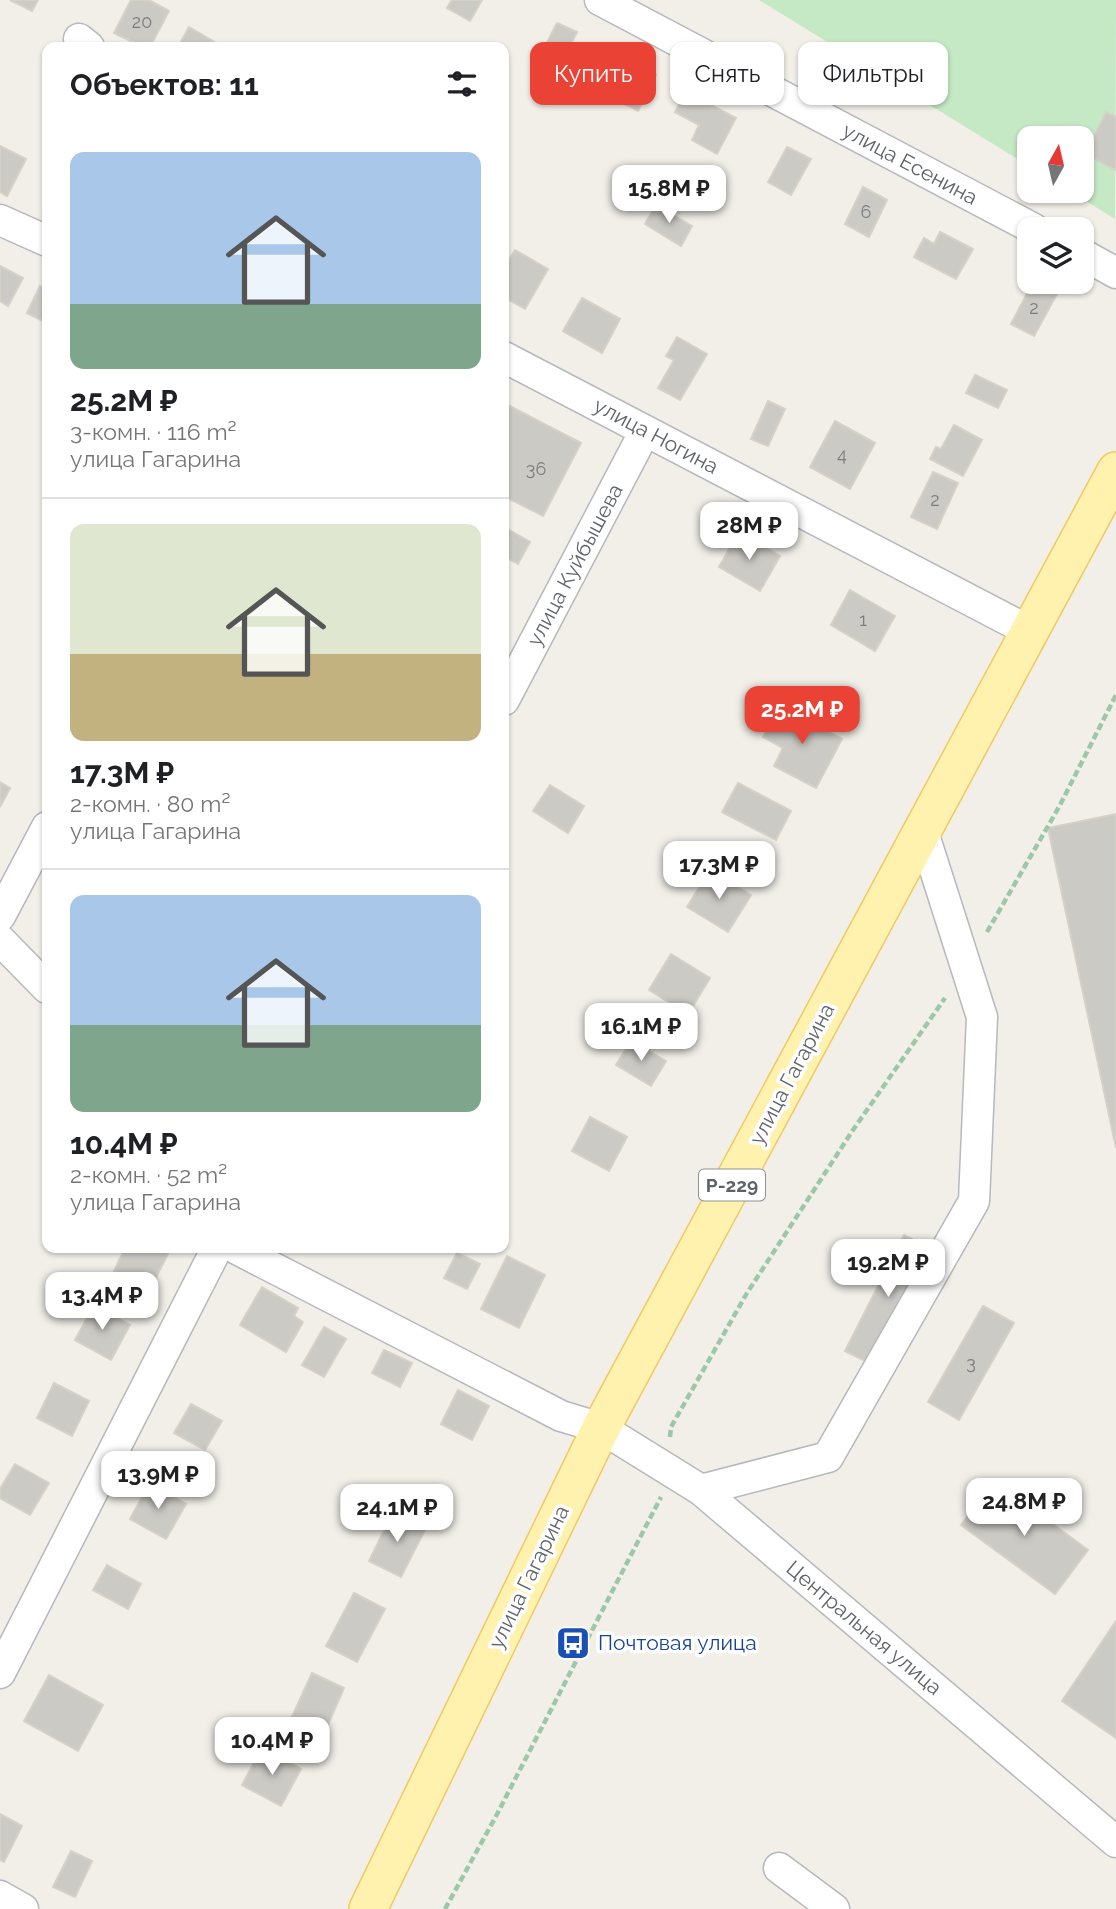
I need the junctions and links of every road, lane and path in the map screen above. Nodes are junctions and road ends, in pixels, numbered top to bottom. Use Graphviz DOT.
graph roads {
  1 [pos="600,0"];
  2 [pos="0,220"];
  3 [pos="1017,220"];
  4 [pos="42,239"];
  5 [pos="1094,260"];
  6 [pos="1116,272"];
  7 [pos="509,360"];
  8 [pos="645,431"];
  9 [pos="1116,471"];
  10 [pos="1031,632"];
  11 [pos="509,690"];
  12 [pos="1116,695"];
  13 [pos="923,832"];
  14 [pos="42,836"];
  15 [pos="0,916"];
  16 [pos="0,940"];
  17 [pos="966,968"];
  18 [pos="42,983"];
  19 [pos="214,1253"];
  20 [pos="245,1253"];
  21 [pos="601,1428"];
  22 [pos="667,1468"];
  23 [pos="701,1490"];
  24 [pos="0,1673"];
  25 [pos="1116,1842"];
  26 [pos="779,1868"];
  27 [pos="0,1896"];
  28 [pos="23,1909"];
  29 [pos="368,1909"];
  30 [pos="445,1909"];
  31 [pos="834,1909"];
  1 -- 3 [label="street, улица Есенина"];
  2 -- 4 [label="street"];
  5 -- 6 [label="street"];
  7 -- 8 [label="street, улица Ногина"];
  8 -- 10 [label="street, улица Ногина"];
  8 -- 11 [label="street, улица Куйбышева"];
  9 -- 10 [label="main road, улица Гагарина / Р-229"];
  10 -- 13 [label="main road, улица Гагарина / Р-229"];
  12 -- 17 [label="path"];
  13 -- 17 [label="street"];
  13 -- 21 [label="main road, улица Гагарина / Р-229"];
  14 -- 15 [label="street"];
  16 -- 18 [label="street"];
  17 -- 22 [label="path"];
  17 -- 23 [label="street"];
  19 -- 24 [label="street"];
  20 -- 21 [label="street, Центральная улица"];
  21 -- 22 [label="street, Центральная улица"];
  21 -- 29 [label="main road, улица Гагарина / Р-229"];
  22 -- 23 [label="street, Центральная улица"];
  22 -- 30 [label="path"];
  23 -- 25 [label="street, Центральная улица"];
  26 -- 31 [label="street"];
  27 -- 28 [label="street"];
}
